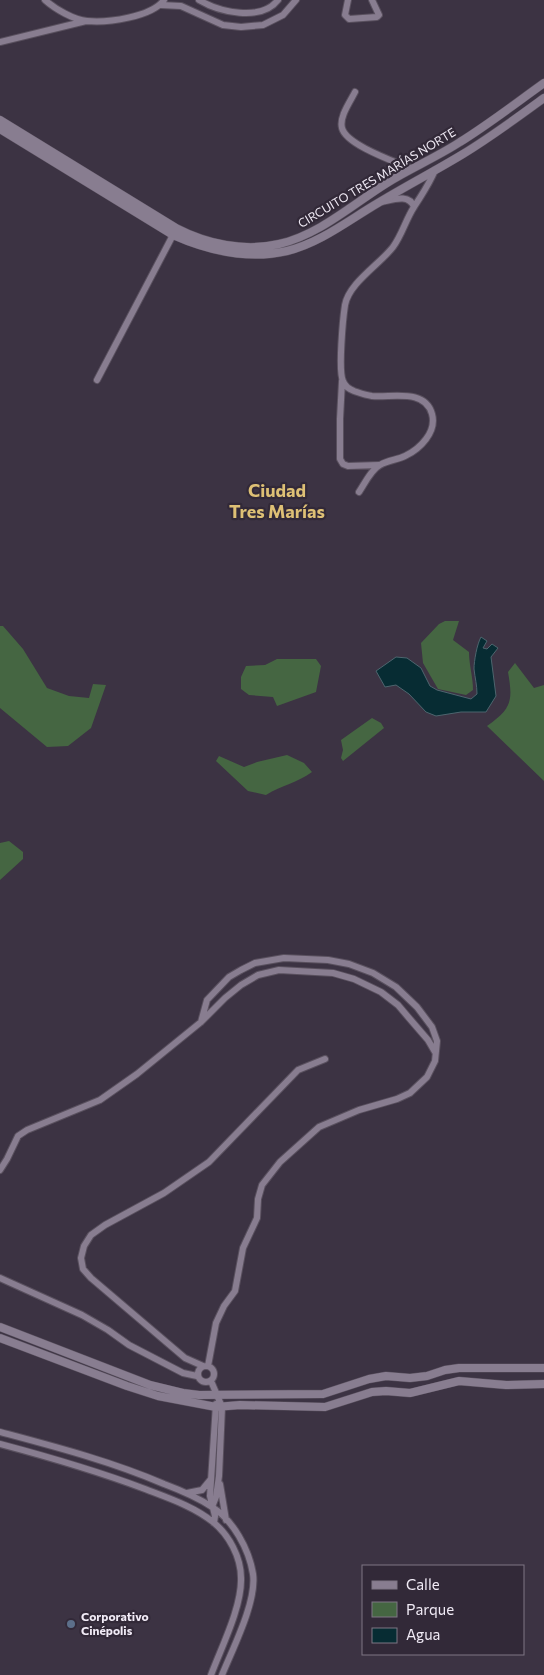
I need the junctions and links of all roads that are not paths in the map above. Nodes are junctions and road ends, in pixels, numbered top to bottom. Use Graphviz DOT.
graph roads {
  1 [pos="45,0"];
  2 [pos="199,0"];
  3 [pos="278,0"];
  4 [pos="296,0"];
  5 [pos="348,0"];
  6 [pos="372,0"];
  7 [pos="162,3"];
  8 [pos="269,3"];
  9 [pos="86,21"];
  10 [pos="0,42"];
  11 [pos="544,83"];
  12 [pos="355,92"];
  13 [pos="544,98"];
  14 [pos="0,120"];
  15 [pos="11,126"];
  16 [pos="3,131"];
  17 [pos="412,169"];
  18 [pos="434,170"];
  19 [pos="377,203"];
  20 [pos="414,207"];
  21 [pos="173,236"];
  22 [pos="226,249"];
  23 [pos="97,380"];
  24 [pos="342,381"];
  25 [pos="380,465"];
  26 [pos="359,492"];
  27 [pos="200,1022"];
  28 [pos="435,1053"];
  29 [pos="325,1059"];
  30 [pos="0,1170"];
  31 [pos="0,1278"];
  32 [pos="0,1327"];
  33 [pos="0,1338"];
  34 [pos="205,1366"];
  35 [pos="544,1368"];
  36 [pos="197,1376"];
  37 [pos="211,1381"];
  38 [pos="544,1384"];
  39 [pos="217,1395"];
  40 [pos="219,1407"];
  41 [pos="0,1432"];
  42 [pos="0,1444"];
  43 [pos="216,1476"];
  44 [pos="186,1493"];
  45 [pos="212,1507"];
  46 [pos="198,1511"];
  47 [pos="226,1520"];
  48 [pos="214,1523"];
  49 [pos="211,1675"];
  50 [pos="222,1675"];
  1 -- 9 [label="street"];
  2 -- 8 [label="street"];
  3 -- 8 [label="street"];
  4 -- 7 [label="street"];
  5 -- 6 [label="street"];
  7 -- 9 [label="street"];
  9 -- 10 [label="street"];
  11 -- 17 [label="street, CIRCUITO TRES MARÍAS NORTE"];
  12 -- 17 [label="street"];
  13 -- 18 [label="street, CIRCUITO TRES MARÍAS NORTE"];
  14 -- 15 [label="street, CIRCUITO TRES MARÍAS NORTE"];
  15 -- 16 [label="street"];
  15 -- 22 [label="street, CIRCUITO TRES MARÍAS NORTE"];
  16 -- 21 [label="street, CIRCUITO TRES MARÍAS NORTE"];
  17 -- 22 [label="street, CIRCUITO TRES MARÍAS NORTE"];
  18 -- 19 [label="street, CIRCUITO TRES MARÍAS NORTE"];
  18 -- 20 [label="street"];
  19 -- 20 [label="street"];
  19 -- 22 [label="street, CIRCUITO TRES MARÍAS NORTE"];
  20 -- 24 [label="street"];
  21 -- 22 [label="street, CIRCUITO TRES MARÍAS NORTE"];
  21 -- 23 [label="street"];
  24 -- 25 [label="street"];
  24 -- 25 [label="street"];
  25 -- 26 [label="street"];
  27 -- 28 [label="street"];
  27 -- 28 [label="street"];
  27 -- 30 [label="street"];
  28 -- 34 [label="street"];
  29 -- 34 [label="street"];
  31 -- 36 [label="street"];
  32 -- 39 [label="street"];
  33 -- 40 [label="street"];
  34 -- 36 [label="street"];
  34 -- 37 [label="street"];
  35 -- 39 [label="street"];
  36 -- 37 [label="street"];
  37 -- 39 [label="street"];
  38 -- 40 [label="street"];
  39 -- 40 [label="street"];
  40 -- 43 [label="street"];
  41 -- 44 [label="street"];
  42 -- 46 [label="street"];
  43 -- 44 [label="street"];
  43 -- 45 [label="street"];
  43 -- 47 [label="street"];
  44 -- 45 [label="street"];
  45 -- 46 [label="street"];
  45 -- 47 [label="street"];
  45 -- 48 [label="street"];
  46 -- 48 [label="street"];
  47 -- 50 [label="street"];
  48 -- 49 [label="street"];
}
